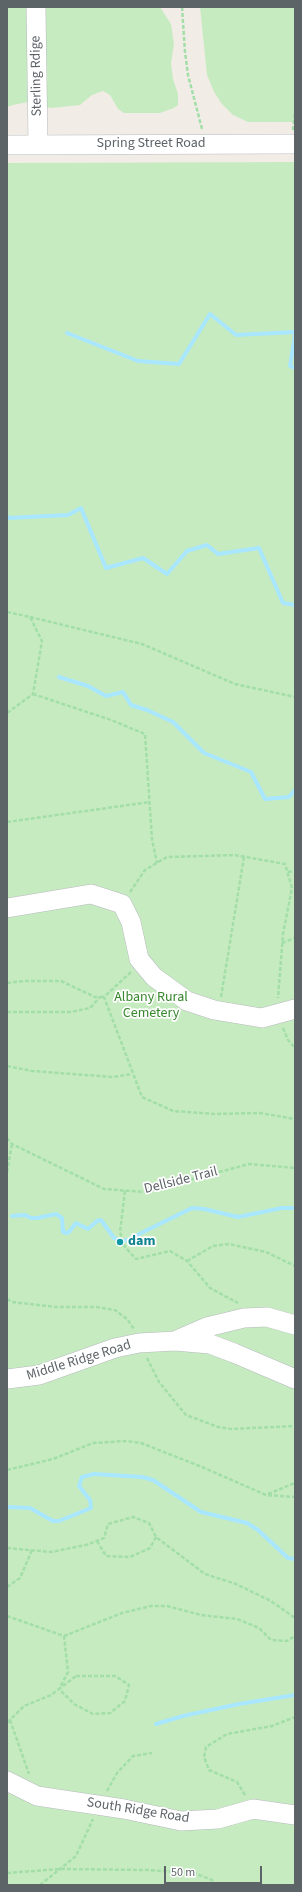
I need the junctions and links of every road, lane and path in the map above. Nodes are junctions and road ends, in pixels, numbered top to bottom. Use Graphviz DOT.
graph roads {
  1 [pos="36,7"];
  2 [pos="182,7"];
  3 [pos="205,143"];
  4 [pos="295,144"];
  5 [pos="7,145"];
  6 [pos="38,145"];
  7 [pos="7,612"];
  8 [pos="30,618"];
  9 [pos="33,694"];
  10 [pos="295,697"];
  11 [pos="7,712"];
  12 [pos="150,802"];
  13 [pos="7,822"];
  14 [pos="244,857"];
  15 [pos="156,863"];
  16 [pos="287,872"];
  17 [pos="295,872"];
  18 [pos="122,904"];
  19 [pos="7,908"];
  20 [pos="295,938"];
  21 [pos="282,943"];
  22 [pos="142,963"];
  23 [pos="7,983"];
  24 [pos="100,997"];
  25 [pos="104,997"];
  26 [pos="219,1011"];
  27 [pos="287,1011"];
  28 [pos="7,1012"];
  29 [pos="295,1048"];
  30 [pos="7,1066"];
  31 [pos="132,1074"];
  32 [pos="295,1119"];
  33 [pos="7,1138"];
  34 [pos="12,1144"];
  35 [pos="295,1168"];
  36 [pos="7,1172"];
  37 [pos="125,1191"];
  38 [pos="187,1261"];
  39 [pos="295,1266"];
  40 [pos="7,1299"];
  41 [pos="240,1305"];
  42 [pos="295,1325"];
  43 [pos="175,1341"];
  44 [pos="139,1342"];
  45 [pos="7,1379"];
  46 [pos="295,1379"];
  47 [pos="295,1426"];
  48 [pos="7,1470"];
  49 [pos="295,1483"];
  50 [pos="266,1495"];
  51 [pos="295,1497"];
  52 [pos="156,1537"];
  53 [pos="98,1541"];
  54 [pos="7,1548"];
  55 [pos="32,1550"];
  56 [pos="7,1587"];
  57 [pos="7,1616"];
  58 [pos="295,1618"];
  59 [pos="64,1636"];
  60 [pos="295,1636"];
  61 [pos="59,1689"];
  62 [pos="295,1717"];
  63 [pos="10,1720"];
  64 [pos="7,1723"];
  65 [pos="152,1753"];
  66 [pos="7,1781"];
  67 [pos="37,1796"];
  68 [pos="100,1805"];
  69 [pos="253,1809"];
  70 [pos="295,1815"];
  71 [pos="60,1869"];
  72 [pos="7,1873"];
  73 [pos="40,1885"];
  74 [pos="213,1885"];
  1 -- 6 [label="street, Sterling Rdige"];
  2 -- 3 [label="path"];
  3 -- 4 [label="street, Spring Street Road"];
  3 -- 6 [label="street, Spring Street Road"];
  5 -- 6 [label="street, Spring Street Road"];
  7 -- 8 [label="path"];
  8 -- 9 [label="path"];
  8 -- 10 [label="path"];
  9 -- 11 [label="path"];
  9 -- 12 [label="path"];
  12 -- 13 [label="path"];
  12 -- 15 [label="path"];
  14 -- 15 [label="path"];
  14 -- 16 [label="path"];
  14 -- 26 [label="path"];
  15 -- 18 [label="path"];
  16 -- 17 [label="path"];
  16 -- 21 [label="path"];
  18 -- 19 [label="street"];
  18 -- 22 [label="street"];
  20 -- 21 [label="path"];
  21 -- 27 [label="path"];
  22 -- 25 [label="path"];
  22 -- 26 [label="street"];
  23 -- 24 [label="path"];
  24 -- 25 [label="path"];
  24 -- 28 [label="path"];
  25 -- 31 [label="path"];
  26 -- 27 [label="street"];
  27 -- 29 [label="path"];
  30 -- 31 [label="path"];
  31 -- 32 [label="path"];
  33 -- 34 [label="path, Dellside Trail"];
  34 -- 36 [label="path"];
  34 -- 37 [label="path, Dellside Trail"];
  35 -- 37 [label="path, Dellside Trail"];
  37 -- 38 [label="path"];
  38 -- 39 [label="path"];
  38 -- 41 [label="path"];
  40 -- 44 [label="path"];
  42 -- 43 [label="street, Middle Ridge Road"];
  43 -- 44 [label="street, Middle Ridge Road"];
  43 -- 46 [label="street, Middle Ridge Road"];
  44 -- 45 [label="street, Middle Ridge Road"];
  44 -- 47 [label="path"];
  48 -- 50 [label="path"];
  49 -- 50 [label="path"];
  50 -- 51 [label="path"];
  52 -- 53 [label="path"];
  52 -- 53 [label="path"];
  52 -- 58 [label="path"];
  53 -- 55 [label="path"];
  54 -- 55 [label="path"];
  55 -- 56 [label="path"];
  57 -- 59 [label="path"];
  59 -- 60 [label="path"];
  59 -- 61 [label="path"];
  61 -- 61 [label="path"];
  61 -- 63 [label="path"];
  62 -- 69 [label="path"];
  63 -- 64 [label="path"];
  63 -- 67 [label="path"];
  65 -- 68 [label="path"];
  66 -- 67 [label="street, South Ridge Road"];
  67 -- 68 [label="street, South Ridge Road"];
  68 -- 69 [label="street, South Ridge Road"];
  68 -- 71 [label="path"];
  69 -- 70 [label="street, South Ridge Road"];
  71 -- 72 [label="path"];
  71 -- 73 [label="path"];
  71 -- 74 [label="path"];
}
